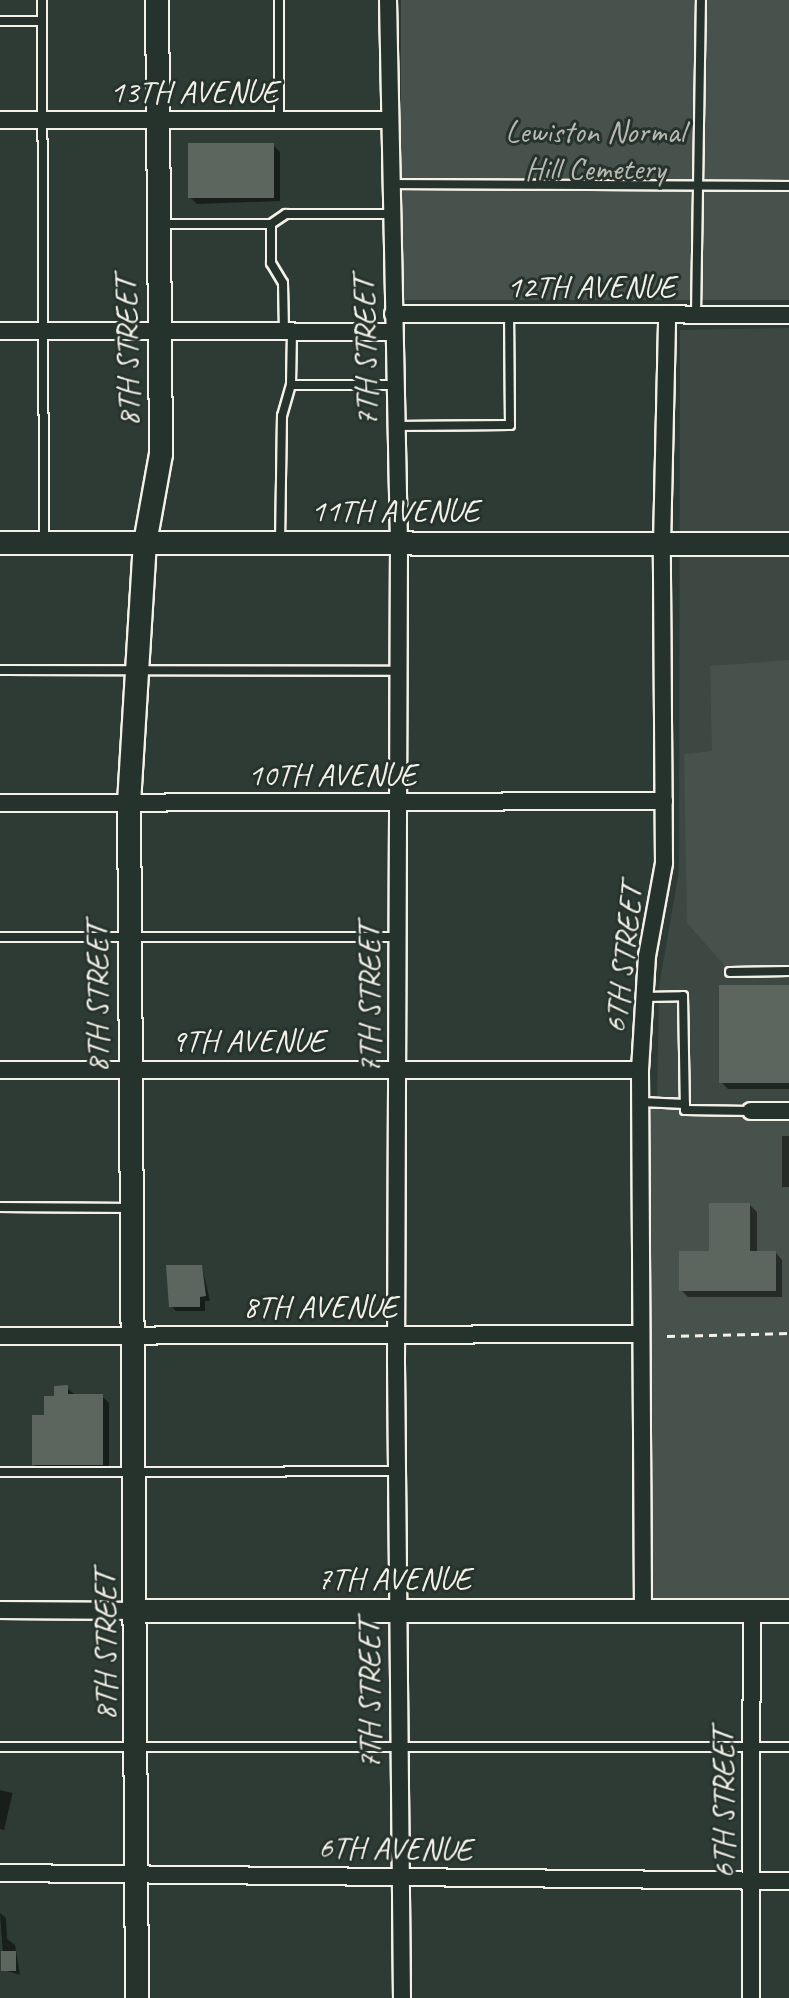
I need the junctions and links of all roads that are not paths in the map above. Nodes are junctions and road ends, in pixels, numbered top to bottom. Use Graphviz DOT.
graph roads {
  1 [pos="42,0"];
  2 [pos="157,0"];
  3 [pos="279,0"];
  4 [pos="388,0"];
  5 [pos="701,0"];
  6 [pos="0,21"];
  7 [pos="42,21"];
  8 [pos="0,120"];
  9 [pos="43,120"];
  10 [pos="157,120"];
  11 [pos="279,120"];
  12 [pos="389,120"];
  13 [pos="390,184"];
  14 [pos="789,186"];
  15 [pos="698,187"];
  16 [pos="391,214"];
  17 [pos="158,224"];
  18 [pos="271,224"];
  19 [pos="393,314"];
  20 [pos="509,314"];
  21 [pos="696,315"];
  22 [pos="789,315"];
  23 [pos="667,316"];
  24 [pos="0,331"];
  25 [pos="44,331"];
  26 [pos="160,332"];
  27 [pos="288,332"];
  28 [pos="393,332"];
  29 [pos="291,385"];
  30 [pos="394,385"];
  31 [pos="395,426"];
  32 [pos="0,543"];
  33 [pos="44,543"];
  34 [pos="145,543"];
  35 [pos="280,543"];
  36 [pos="399,543"];
  37 [pos="662,544"];
  38 [pos="789,544"];
  39 [pos="0,670"];
  40 [pos="137,671"];
  41 [pos="399,671"];
  42 [pos="664,801"];
  43 [pos="0,803"];
  44 [pos="129,803"];
  45 [pos="398,803"];
  46 [pos="0,937"];
  47 [pos="129,937"];
  48 [pos="398,937"];
  49 [pos="789,971"];
  50 [pos="730,972"];
  51 [pos="643,997"];
  52 [pos="398,1068"];
  53 [pos="0,1070"];
  54 [pos="129,1070"];
  55 [pos="640,1070"];
  56 [pos="640,1102"];
  57 [pos="685,1104"];
  58 [pos="751,1111"];
  59 [pos="789,1111"];
  60 [pos="0,1207"];
  61 [pos="132,1208"];
  62 [pos="641,1334"];
  63 [pos="134,1335"];
  64 [pos="396,1335"];
  65 [pos="0,1336"];
  66 [pos="397,1471"];
  67 [pos="0,1472"];
  68 [pos="136,1472"];
  69 [pos="0,1610"];
  70 [pos="643,1610"];
  71 [pos="138,1611"];
  72 [pos="398,1611"];
  73 [pos="752,1611"];
  74 [pos="789,1611"];
  75 [pos="0,1747"];
  76 [pos="398,1747"];
  77 [pos="752,1747"];
  78 [pos="789,1747"];
  79 [pos="138,1748"];
  80 [pos="0,1873"];
  81 [pos="138,1875"];
  82 [pos="401,1877"];
  83 [pos="752,1881"];
  84 [pos="789,1881"];
  85 [pos="137,1998"];
  86 [pos="402,1998"];
  87 [pos="751,1998"];
  1 -- 7 [label="lane"];
  2 -- 10 [label="main road, 8TH STREET"];
  3 -- 11 [label="lane"];
  4 -- 12 [label="street, 7TH STREET"];
  5 -- 15 [label="lane"];
  6 -- 7 [label="lane"];
  7 -- 9 [label="lane"];
  8 -- 9 [label="street, 13TH AVENUE"];
  9 -- 10 [label="street, 13TH AVENUE"];
  9 -- 25 [label="lane"];
  10 -- 11 [label="street, 13TH AVENUE"];
  10 -- 17 [label="main road, 8TH STREET"];
  11 -- 12 [label="street, 13TH AVENUE"];
  12 -- 13 [label="street, 7TH STREET"];
  13 -- 15 [label="lane"];
  13 -- 16 [label="street, 7TH STREET"];
  14 -- 15 [label="lane"];
  15 -- 21 [label="lane"];
  16 -- 18 [label="lane"];
  16 -- 19 [label="street, 7TH STREET"];
  17 -- 18 [label="lane"];
  17 -- 26 [label="main road, 8TH STREET"];
  18 -- 27 [label="lane"];
  19 -- 20 [label="street, 12TH AVENUE"];
  19 -- 28 [label="street, 7TH STREET"];
  20 -- 23 [label="street, 12TH AVENUE"];
  20 -- 31 [label="lane"];
  21 -- 22 [label="street, 12TH AVENUE"];
  21 -- 23 [label="street, 12TH AVENUE"];
  23 -- 37 [label="street, 6TH STREET"];
  24 -- 25 [label="street"];
  25 -- 26 [label="street"];
  25 -- 33 [label="lane"];
  26 -- 27 [label="street"];
  26 -- 34 [label="main road, 8TH STREET"];
  27 -- 28 [label="street"];
  27 -- 29 [label="lane"];
  28 -- 30 [label="street, 7TH STREET"];
  29 -- 30 [label="lane"];
  29 -- 35 [label="lane"];
  30 -- 31 [label="street, 7TH STREET"];
  31 -- 36 [label="street, 7TH STREET"];
  32 -- 33 [label="main road, 11TH AVENUE"];
  33 -- 34 [label="main road, 11TH AVENUE"];
  34 -- 35 [label="main road, 11TH AVENUE"];
  34 -- 40 [label="main road, 8TH STREET"];
  35 -- 36 [label="main road, 11TH AVENUE"];
  36 -- 37 [label="main road, 11TH AVENUE"];
  36 -- 41 [label="street, 7TH STREET"];
  37 -- 38 [label="main road, 11TH AVENUE"];
  37 -- 42 [label="street, 6TH STREET"];
  39 -- 40 [label="lane"];
  40 -- 41 [label="lane"];
  40 -- 44 [label="main road, 8TH STREET"];
  41 -- 45 [label="street, 7TH STREET"];
  42 -- 45 [label="street, 10TH AVENUE"];
  42 -- 51 [label="street, 6TH STREET"];
  43 -- 44 [label="street, 10TH AVENUE"];
  44 -- 45 [label="street, 10TH AVENUE"];
  44 -- 47 [label="main road, 8TH STREET"];
  45 -- 48 [label="street, 7TH STREET"];
  46 -- 47 [label="lane"];
  47 -- 48 [label="lane"];
  47 -- 54 [label="main road, 8TH STREET"];
  48 -- 52 [label="street, 7TH STREET"];
  49 -- 50 [label="lane"];
  51 -- 55 [label="street, 6TH STREET"];
  51 -- 57 [label="lane"];
  52 -- 54 [label="street, 9TH AVENUE"];
  52 -- 55 [label="street, 9TH AVENUE"];
  52 -- 64 [label="street, 7TH STREET"];
  53 -- 54 [label="street, 9TH AVENUE"];
  54 -- 61 [label="main road, 8TH STREET"];
  55 -- 56 [label="street, 6TH STREET"];
  56 -- 57 [label="lane"];
  56 -- 62 [label="street, 6TH STREET"];
  57 -- 58 [label="lane"];
  58 -- 59 [label="street"];
  60 -- 61 [label="lane"];
  61 -- 63 [label="main road, 8TH STREET"];
  62 -- 64 [label="street, 8TH AVENUE"];
  62 -- 70 [label="street, 6TH STREET"];
  63 -- 64 [label="street, 8TH AVENUE"];
  63 -- 65 [label="street, 8TH AVENUE"];
  63 -- 68 [label="main road, 8TH STREET"];
  64 -- 66 [label="street, 7TH STREET"];
  66 -- 68 [label="lane"];
  66 -- 72 [label="street, 7TH STREET"];
  67 -- 68 [label="lane"];
  68 -- 71 [label="main road, 8TH STREET"];
  69 -- 71 [label="street, 7TH AVENUE"];
  70 -- 72 [label="main road, 7TH AVENUE"];
  70 -- 73 [label="main road, 7TH AVENUE"];
  71 -- 72 [label="main road, 7TH AVENUE"];
  71 -- 79 [label="main road, 8TH STREET"];
  72 -- 76 [label="street, 7TH STREET"];
  73 -- 74 [label="main road, 7TH AVENUE"];
  73 -- 77 [label="street, 6TH STREET"];
  75 -- 79 [label="lane"];
  76 -- 77 [label="lane"];
  76 -- 79 [label="lane"];
  76 -- 82 [label="street, 7TH STREET"];
  77 -- 78 [label="lane"];
  77 -- 83 [label="street, 6TH STREET"];
  79 -- 81 [label="main road, 8TH STREET"];
  80 -- 81 [label="street, 6TH AVENUE"];
  81 -- 82 [label="street, 6TH AVENUE"];
  81 -- 85 [label="main road, 8TH STREET"];
  82 -- 83 [label="street, 6TH AVENUE"];
  82 -- 86 [label="street, 7TH STREET"];
  83 -- 84 [label="street, 6TH AVENUE"];
  83 -- 87 [label="street, 6TH STREET"];
}
